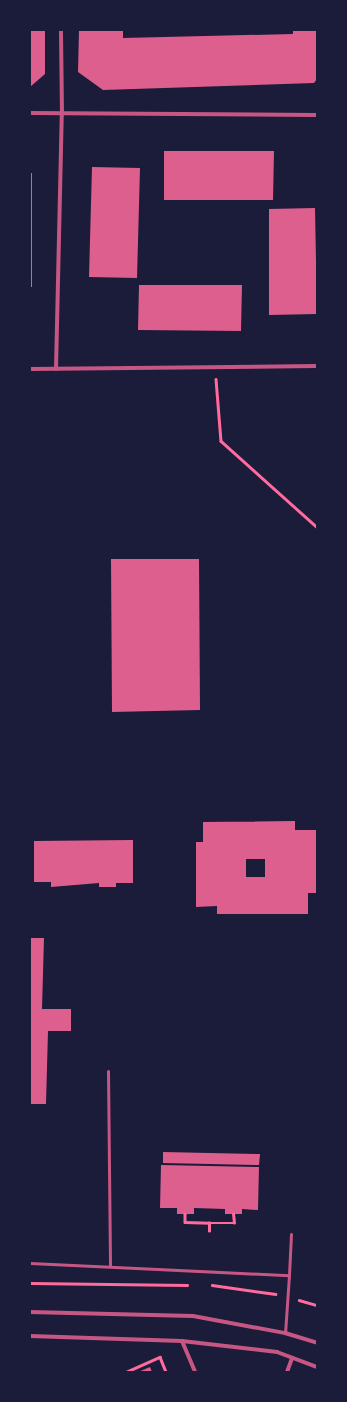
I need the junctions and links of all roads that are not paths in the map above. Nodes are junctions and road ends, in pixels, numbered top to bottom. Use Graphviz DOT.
graph roads {
  1 [pos="61,30"];
  2 [pos="30,113"];
  3 [pos="62,114"];
  4 [pos="317,115"];
  5 [pos="317,366"];
  6 [pos="30,369"];
  7 [pos="56,369"];
  8 [pos="108,1071"];
  9 [pos="291,1234"];
  10 [pos="30,1263"];
  11 [pos="110,1266"];
  12 [pos="289,1275"];
  13 [pos="30,1312"];
  14 [pos="285,1333"];
  15 [pos="30,1336"];
  16 [pos="182,1341"];
  17 [pos="317,1342"];
  18 [pos="292,1358"];
  19 [pos="317,1367"];
  20 [pos="195,1372"];
  21 [pos="287,1372"];
  1 -- 3 [label="street"];
  2 -- 3 [label="street"];
  3 -- 4 [label="street"];
  3 -- 7 [label="street"];
  5 -- 7 [label="street"];
  6 -- 7 [label="street"];
  8 -- 11 [label="lane"];
  9 -- 12 [label="lane"];
  10 -- 11 [label="lane"];
  11 -- 12 [label="lane"];
  12 -- 14 [label="lane"];
  13 -- 14 [label="street"];
  14 -- 17 [label="street"];
  15 -- 16 [label="street"];
  16 -- 18 [label="street"];
  16 -- 20 [label="street"];
  18 -- 19 [label="street"];
  18 -- 21 [label="street"];
}
